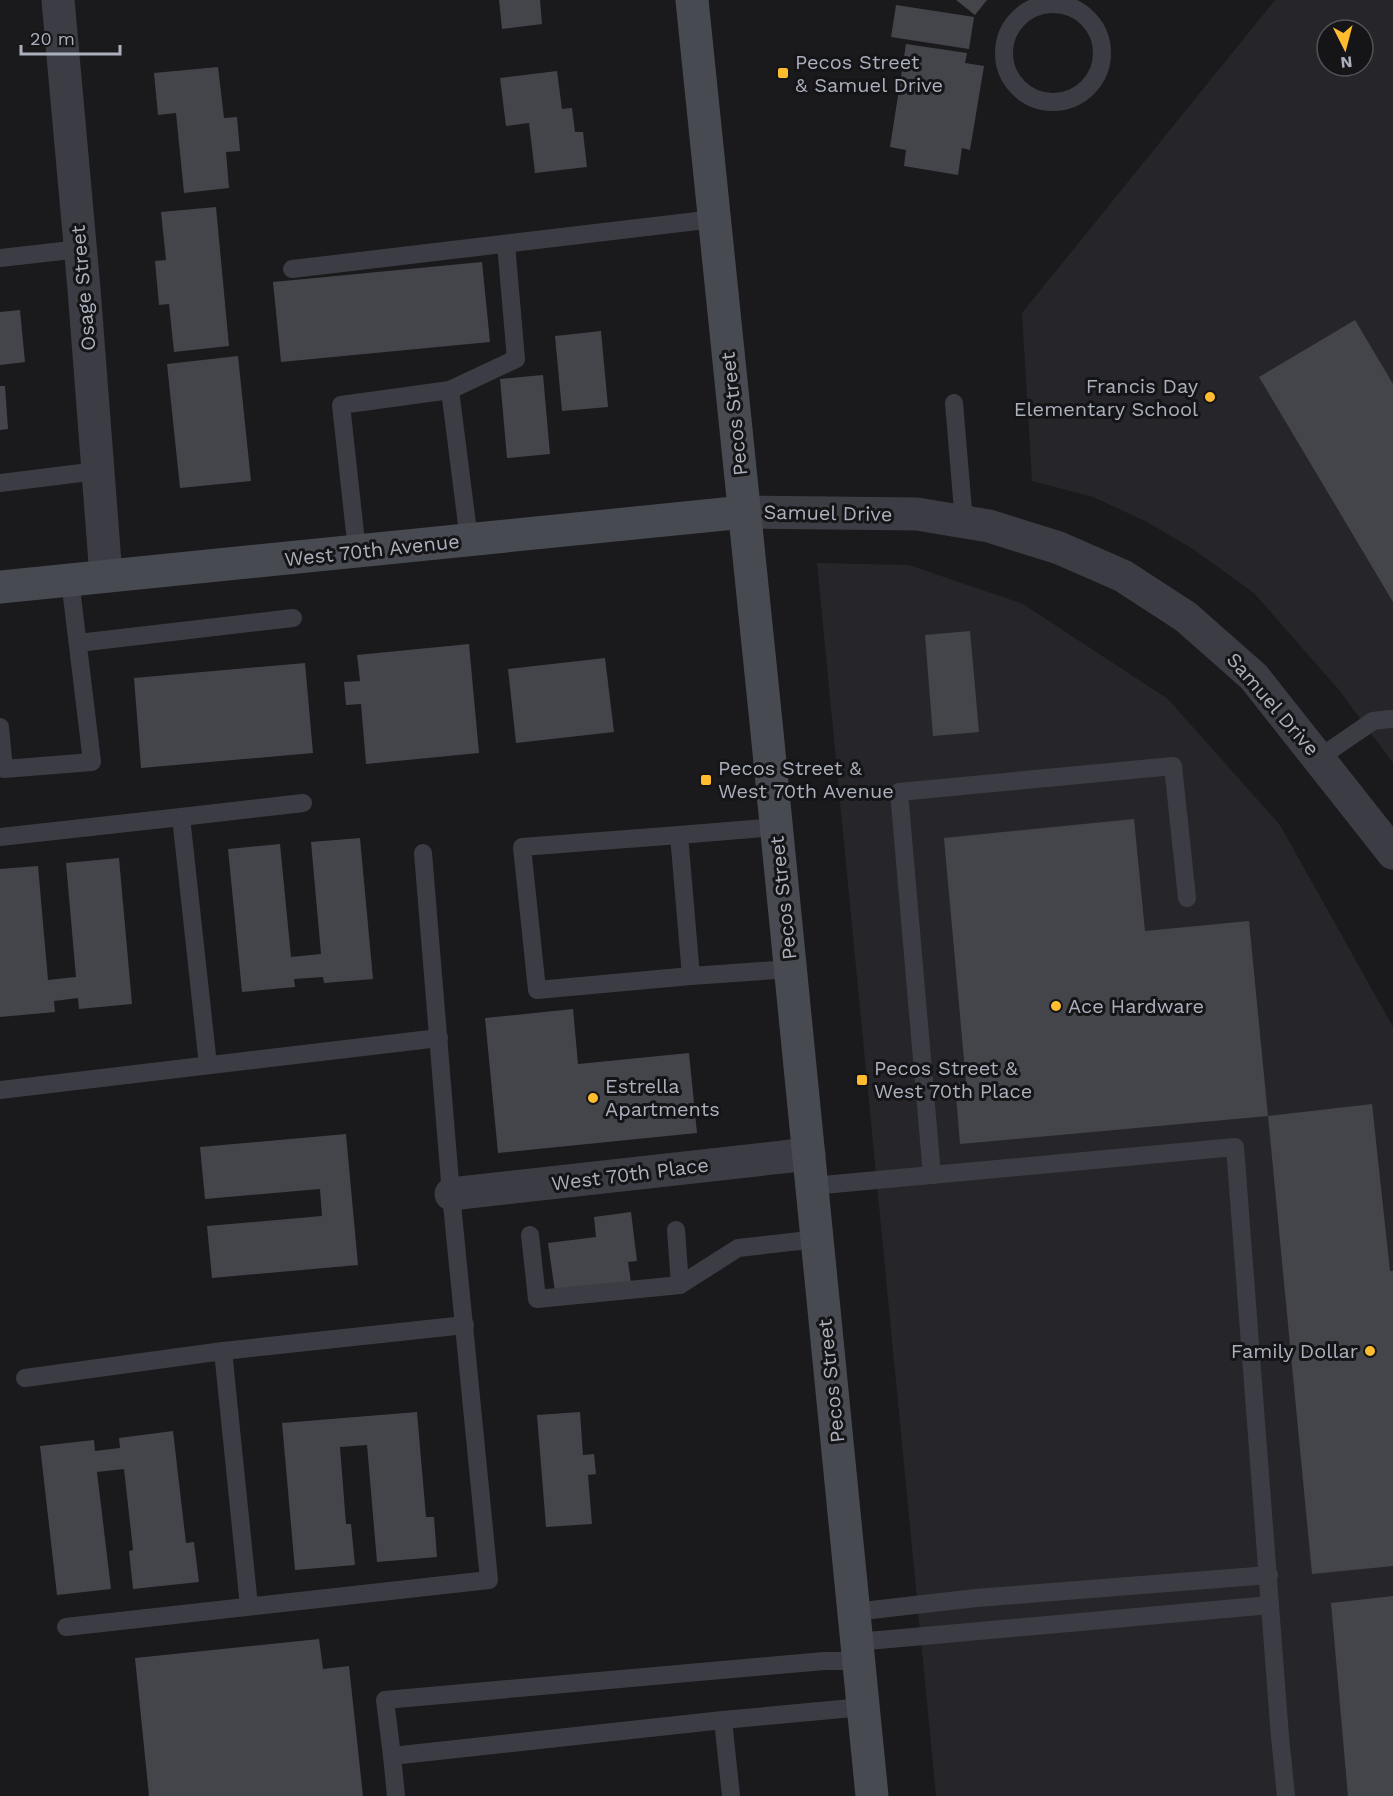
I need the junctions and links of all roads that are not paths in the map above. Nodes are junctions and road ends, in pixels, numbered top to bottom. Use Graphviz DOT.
graph roads {
  1 [pos="58,0"];
  2 [pos="692,0"];
  3 [pos="1092,92"];
  4 [pos="714,219"];
  5 [pos="506,244"];
  6 [pos="80,249"];
  7 [pos="0,258"];
  8 [pos="292,269"];
  9 [pos="450,390"];
  10 [pos="954,403"];
  11 [pos="98,471"];
  12 [pos="0,483"];
  13 [pos="744,512"];
  14 [pos="964,522"];
  15 [pos="469,540"];
  16 [pos="357,551"];
  17 [pos="106,576"];
  18 [pos="70,580"];
  19 [pos="0,587"];
  20 [pos="293,618"];
  21 [pos="78,643"];
  22 [pos="1390,719"];
  23 [pos="0,727"];
  24 [pos="1319,758"];
  25 [pos="303,803"];
  26 [pos="181,817"];
  27 [pos="776,827"];
  28 [pos="679,835"];
  29 [pos="0,837"];
  30 [pos="1390,844"];
  31 [pos="423,853"];
  32 [pos="1187,898"];
  33 [pos="790,969"];
  34 [pos="691,976"];
  35 [pos="439,1038"];
  36 [pos="208,1065"];
  37 [pos="0,1090"];
  38 [pos="809,1154"];
  39 [pos="933,1175"];
  40 [pos="812,1186"];
  41 [pos="451,1194"];
  42 [pos="676,1230"];
  43 [pos="530,1234"];
  44 [pos="818,1239"];
  45 [pos="680,1285"];
  46 [pos="465,1325"];
  47 [pos="223,1351"];
  48 [pos="25,1378"];
  49 [pos="1269,1575"];
  50 [pos="1270,1605"];
  51 [pos="249,1606"];
  52 [pos="66,1627"];
  53 [pos="856,1638"];
  54 [pos="863,1707"];
  55 [pos="723,1720"];
  56 [pos="392,1756"];
  57 [pos="396,1796"];
  58 [pos="731,1796"];
  59 [pos="872,1796"];
  60 [pos="1286,1796"];
  1 -- 6 [label="street, Osage Street"];
  2 -- 4 [label="main road, Pecos Street"];
  3 -- 3 [label="lane"];
  4 -- 5 [label="lane"];
  4 -- 13 [label="main road, Pecos Street"];
  5 -- 8 [label="lane"];
  5 -- 9 [label="lane"];
  6 -- 7 [label="lane"];
  6 -- 11 [label="street, Osage Street"];
  9 -- 15 [label="lane"];
  9 -- 16 [label="lane"];
  10 -- 14 [label="lane"];
  11 -- 12 [label="lane"];
  11 -- 17 [label="street, Osage Street"];
  13 -- 14 [label="street, Samuel Drive"];
  13 -- 15 [label="main road, West 70th Avenue"];
  13 -- 27 [label="main road, Pecos Street"];
  14 -- 24 [label="street, Samuel Drive"];
  15 -- 16 [label="main road, West 70th Avenue"];
  16 -- 17 [label="main road, West 70th Avenue"];
  17 -- 18 [label="main road, West 70th Avenue"];
  18 -- 19 [label="main road, West 70th Avenue"];
  18 -- 21 [label="lane"];
  20 -- 21 [label="lane"];
  21 -- 23 [label="lane"];
  22 -- 24 [label="lane"];
  24 -- 30 [label="street, Samuel Drive"];
  25 -- 26 [label="lane"];
  26 -- 29 [label="lane"];
  26 -- 36 [label="lane"];
  27 -- 28 [label="lane"];
  27 -- 33 [label="main road, Pecos Street"];
  28 -- 34 [label="lane"];
  28 -- 34 [label="lane"];
  31 -- 35 [label="lane"];
  32 -- 39 [label="lane"];
  33 -- 34 [label="lane"];
  33 -- 38 [label="main road, Pecos Street"];
  35 -- 36 [label="lane"];
  35 -- 41 [label="lane"];
  36 -- 37 [label="lane"];
  38 -- 40 [label="main road, Pecos Street"];
  38 -- 41 [label="street, West 70th Place"];
  39 -- 40 [label="lane"];
  39 -- 49 [label="lane"];
  40 -- 44 [label="main road, Pecos Street"];
  41 -- 46 [label="lane"];
  42 -- 45 [label="lane"];
  43 -- 45 [label="lane"];
  44 -- 45 [label="lane"];
  44 -- 53 [label="main road, Pecos Street"];
  46 -- 47 [label="lane"];
  46 -- 51 [label="lane"];
  47 -- 48 [label="lane"];
  47 -- 51 [label="lane"];
  49 -- 50 [label="lane"];
  49 -- 53 [label="lane"];
  50 -- 53 [label="lane"];
  50 -- 60 [label="lane"];
  51 -- 52 [label="lane"];
  53 -- 54 [label="main road, Pecos Street"];
  53 -- 56 [label="lane"];
  54 -- 55 [label="lane"];
  54 -- 59 [label="main road, Pecos Street"];
  55 -- 56 [label="lane"];
  55 -- 58 [label="lane"];
  56 -- 57 [label="lane"];
}
